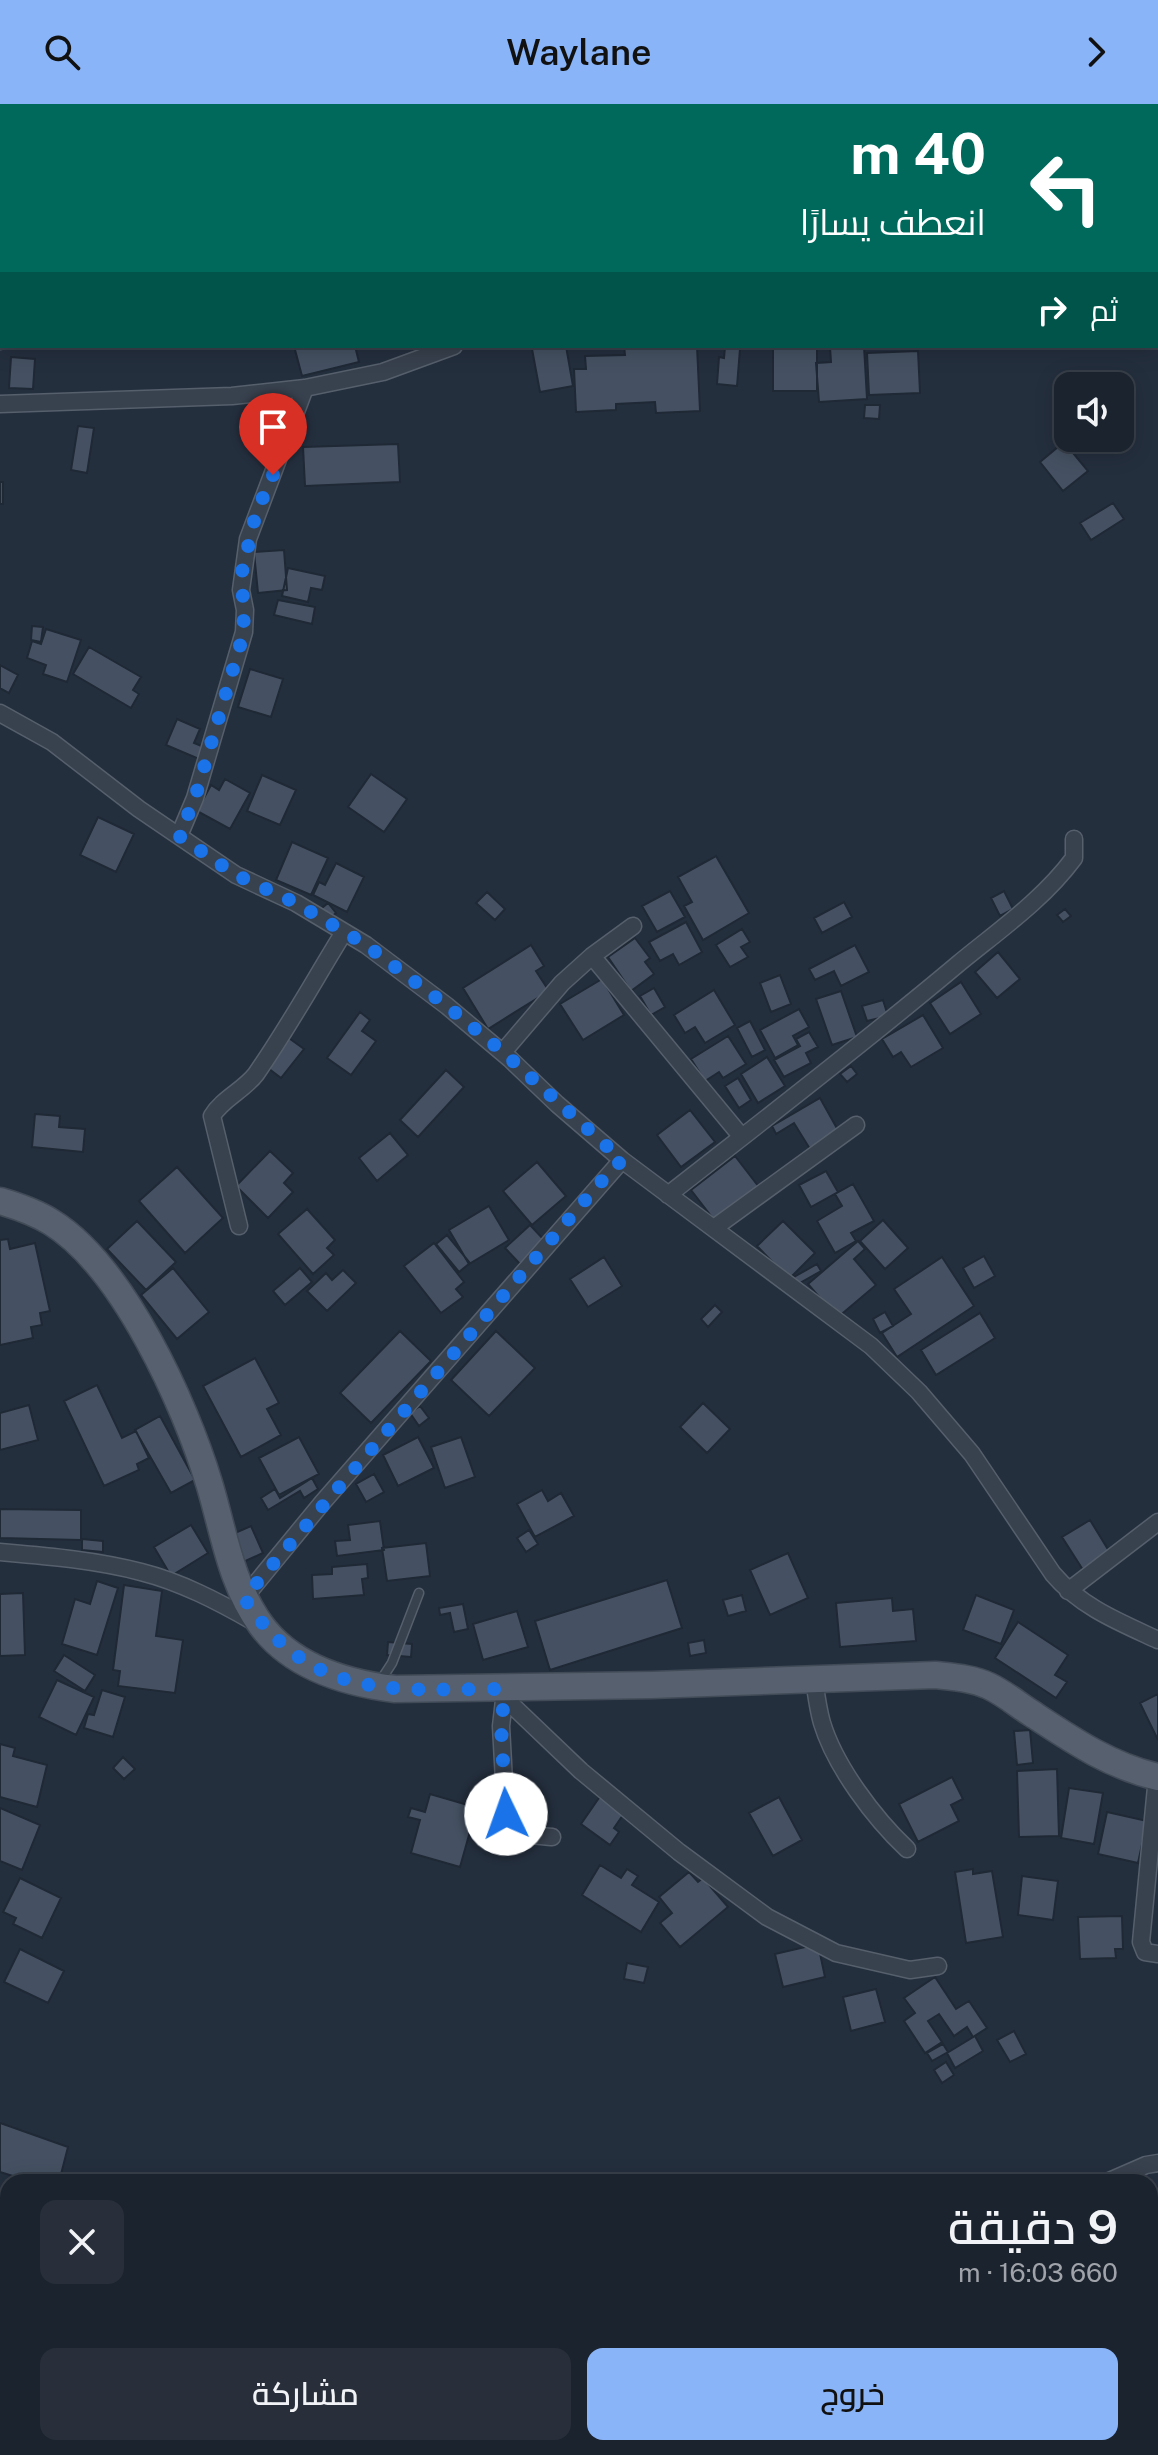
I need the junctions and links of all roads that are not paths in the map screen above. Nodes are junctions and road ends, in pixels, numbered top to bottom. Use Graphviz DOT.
graph roads {
  1 [pos="449,348"];
  2 [pos="305,388"];
  3 [pos="0,404"];
  4 [pos="0,713"];
  5 [pos="179,836"];
  6 [pos="1074,839"];
  7 [pos="633,926"];
  8 [pos="344,932"];
  9 [pos="592,956"];
  10 [pos="503,1052"];
  11 [pos="856,1125"];
  12 [pos="741,1136"];
  13 [pos="622,1160"];
  14 [pos="668,1195"];
  15 [pos="0,1201"];
  16 [pos="239,1226"];
  17 [pos="714,1228"];
  18 [pos="1158,1522"];
  19 [pos="0,1552"];
  20 [pos="1068,1591"];
  21 [pos="419,1593"];
  22 [pos="244,1598"];
  23 [pos="262,1626"];
  24 [pos="1158,1640"];
  25 [pos="814,1679"];
  26 [pos="377,1687"];
  27 [pos="500,1694"];
  28 [pos="1158,1777"];
  29 [pos="552,1837"];
  30 [pos="907,1849"];
  31 [pos="1158,1954"];
  32 [pos="938,1966"];
  33 [pos="1158,2163"];
  34 [pos="1125,2174"];
  1 -- 2 [label="street"];
  2 -- 3 [label="street"];
  2 -- 5 [label="street"];
  4 -- 5 [label="street"];
  5 -- 8 [label="street"];
  6 -- 12 [label="street"];
  7 -- 9 [label="street"];
  8 -- 10 [label="street"];
  8 -- 16 [label="street"];
  9 -- 10 [label="street"];
  9 -- 12 [label="street"];
  10 -- 13 [label="street"];
  11 -- 17 [label="street"];
  12 -- 14 [label="street"];
  13 -- 14 [label="street"];
  13 -- 22 [label="street"];
  14 -- 17 [label="street"];
  15 -- 22 [label="main road"];
  17 -- 20 [label="street"];
  18 -- 20 [label="street"];
  19 -- 23 [label="street"];
  20 -- 24 [label="street"];
  21 -- 26 [label="lane"];
  22 -- 23 [label="main road"];
  23 -- 26 [label="main road"];
  25 -- 27 [label="main road"];
  25 -- 28 [label="main road"];
  25 -- 30 [label="street"];
  26 -- 27 [label="main road"];
  27 -- 29 [label="street"];
  27 -- 32 [label="street"];
  28 -- 31 [label="street"];
  33 -- 34 [label="street"];
}
